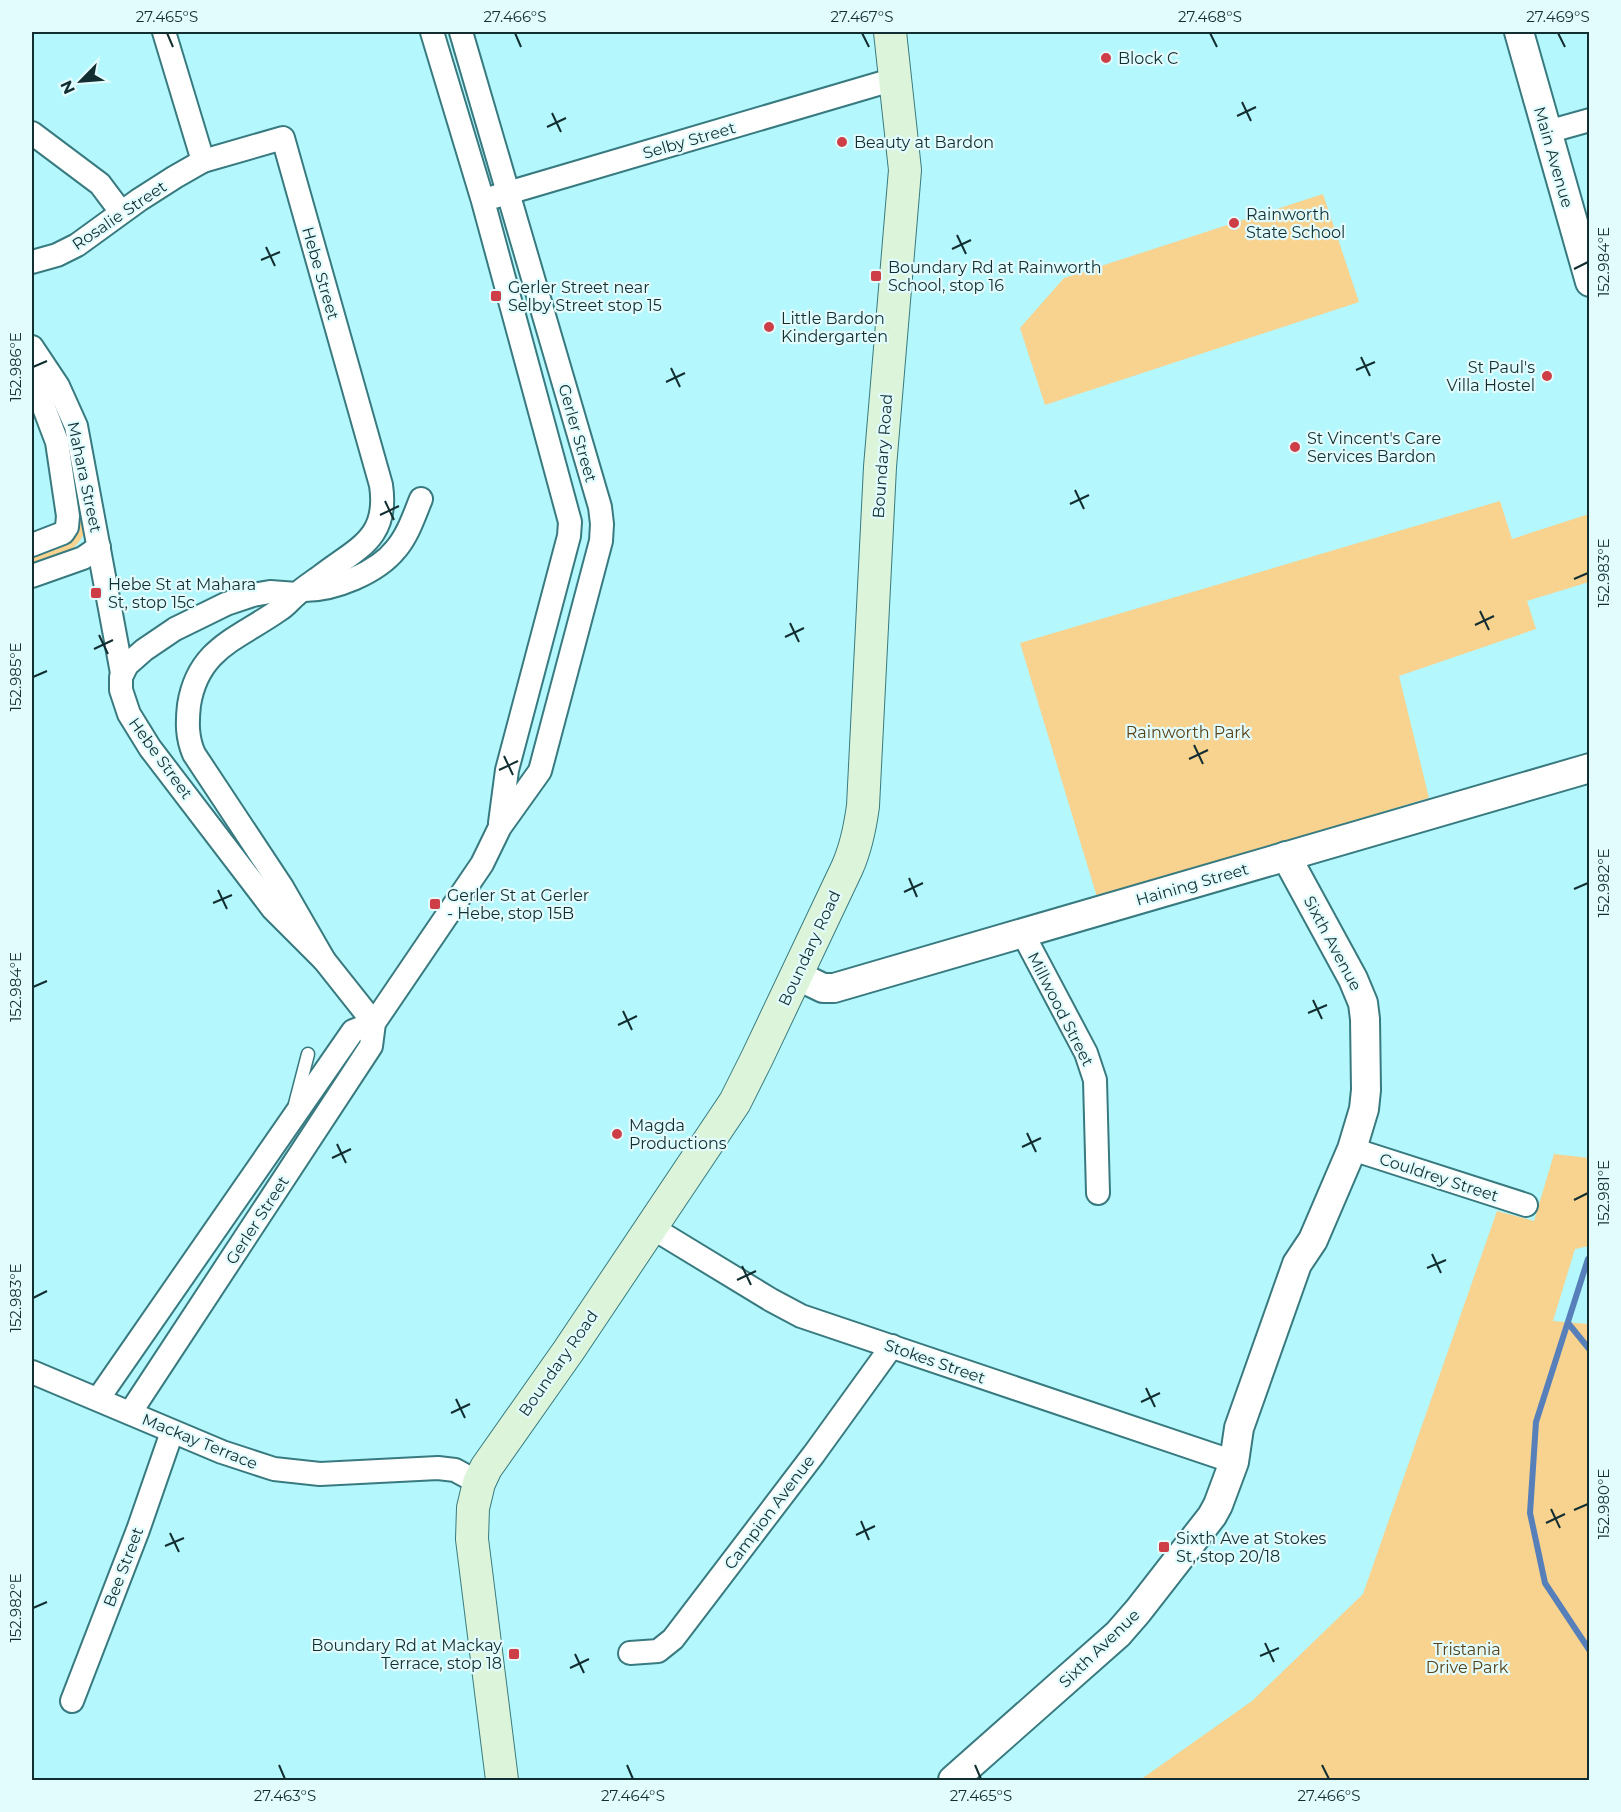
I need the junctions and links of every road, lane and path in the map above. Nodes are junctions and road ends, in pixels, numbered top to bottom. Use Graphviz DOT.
graph roads {
  1 [pos="164,32"];
  2 [pos="432,32"];
  3 [pos="461,32"];
  4 [pos="890,32"];
  5 [pos="1519,32"];
  6 [pos="895,79"];
  7 [pos="1590,120"];
  8 [pos="1547,132"];
  9 [pos="32,133"];
  10 [pos="203,161"];
  11 [pos="507,194"];
  12 [pos="483,201"];
  13 [pos="121,212"];
  14 [pos="32,262"];
  15 [pos="1590,282"];
  16 [pos="32,347"];
  17 [pos="32,376"];
  18 [pos="421,499"];
  19 [pos="32,545"];
  20 [pos="99,547"];
  21 [pos="32,576"];
  22 [pos="301,592"];
  23 [pos="122,673"];
  24 [pos="1590,768"];
  25 [pos="500,827"];
  26 [pos="1286,856"];
  27 [pos="1023,934"];
  28 [pos="324,960"];
  29 [pos="796,975"];
  30 [pos="374,1023"];
  31 [pos="308,1054"];
  32 [pos="291,1120"];
  33 [pos="1352,1149"];
  34 [pos="1098,1192"];
  35 [pos="1526,1205"];
  36 [pos="651,1227"];
  37 [pos="892,1346"];
  38 [pos="32,1372"];
  39 [pos="98,1399"];
  40 [pos="130,1413"];
  41 [pos="172,1432"];
  42 [pos="1234,1462"];
  43 [pos="479,1483"];
  44 [pos="630,1653"];
  45 [pos="72,1701"];
  46 [pos="502,1780"];
  47 [pos="952,1780"];
  1 -- 10 [label="street"];
  2 -- 12 [label="street, Gerler Street"];
  3 -- 11 [label="street, Gerler Street"];
  4 -- 6 [label="main road, Boundary Road"];
  5 -- 8 [label="street, Main Avenue"];
  6 -- 11 [label="street, Selby Street"];
  6 -- 29 [label="main road, Boundary Road"];
  7 -- 8 [label="street"];
  8 -- 15 [label="street, Main Avenue"];
  9 -- 13 [label="street"];
  10 -- 13 [label="street, Rosalie Street"];
  10 -- 22 [label="street, Hebe Street"];
  11 -- 12 [label="street, Selby Street"];
  11 -- 25 [label="street, Gerler Street"];
  12 -- 25 [label="street, Gerler Street"];
  13 -- 14 [label="street, Rosalie Street"];
  16 -- 20 [label="street, Mahara Street"];
  17 -- 19 [label="street, Mahara Street"];
  18 -- 22 [label="street"];
  20 -- 21 [label="street, Mahara Street"];
  20 -- 23 [label="street, Mahara Street"];
  22 -- 23 [label="street"];
  22 -- 28 [label="street, Hebe Street"];
  23 -- 28 [label="street, Hebe Street"];
  24 -- 26 [label="street, Haining Street"];
  25 -- 30 [label="street, Gerler Street"];
  26 -- 27 [label="street, Haining Street"];
  26 -- 33 [label="street, Sixth Avenue"];
  27 -- 29 [label="street, Haining Street"];
  27 -- 34 [label="street, Millwood Street"];
  28 -- 30 [label="street, Hebe Street"];
  29 -- 36 [label="main road, Boundary Road"];
  30 -- 32 [label="street, Gerler Street"];
  30 -- 40 [label="street, Gerler Street"];
  31 -- 32 [label="lane, Gerler Street"];
  32 -- 39 [label="street, Gerler Street"];
  33 -- 35 [label="street, Couldrey Street"];
  33 -- 42 [label="street, Sixth Avenue"];
  36 -- 37 [label="street, Stokes Street"];
  36 -- 43 [label="main road, Boundary Road"];
  37 -- 42 [label="street, Stokes Street"];
  37 -- 44 [label="street, Campion Avenue"];
  38 -- 39 [label="street, Mackay Terrace"];
  39 -- 40 [label="street, Mackay Terrace"];
  40 -- 41 [label="street, Mackay Terrace"];
  41 -- 43 [label="street, Mackay Terrace"];
  41 -- 45 [label="street, Bee Street"];
  42 -- 47 [label="street, Sixth Avenue"];
  43 -- 46 [label="main road, Boundary Road"];
}
